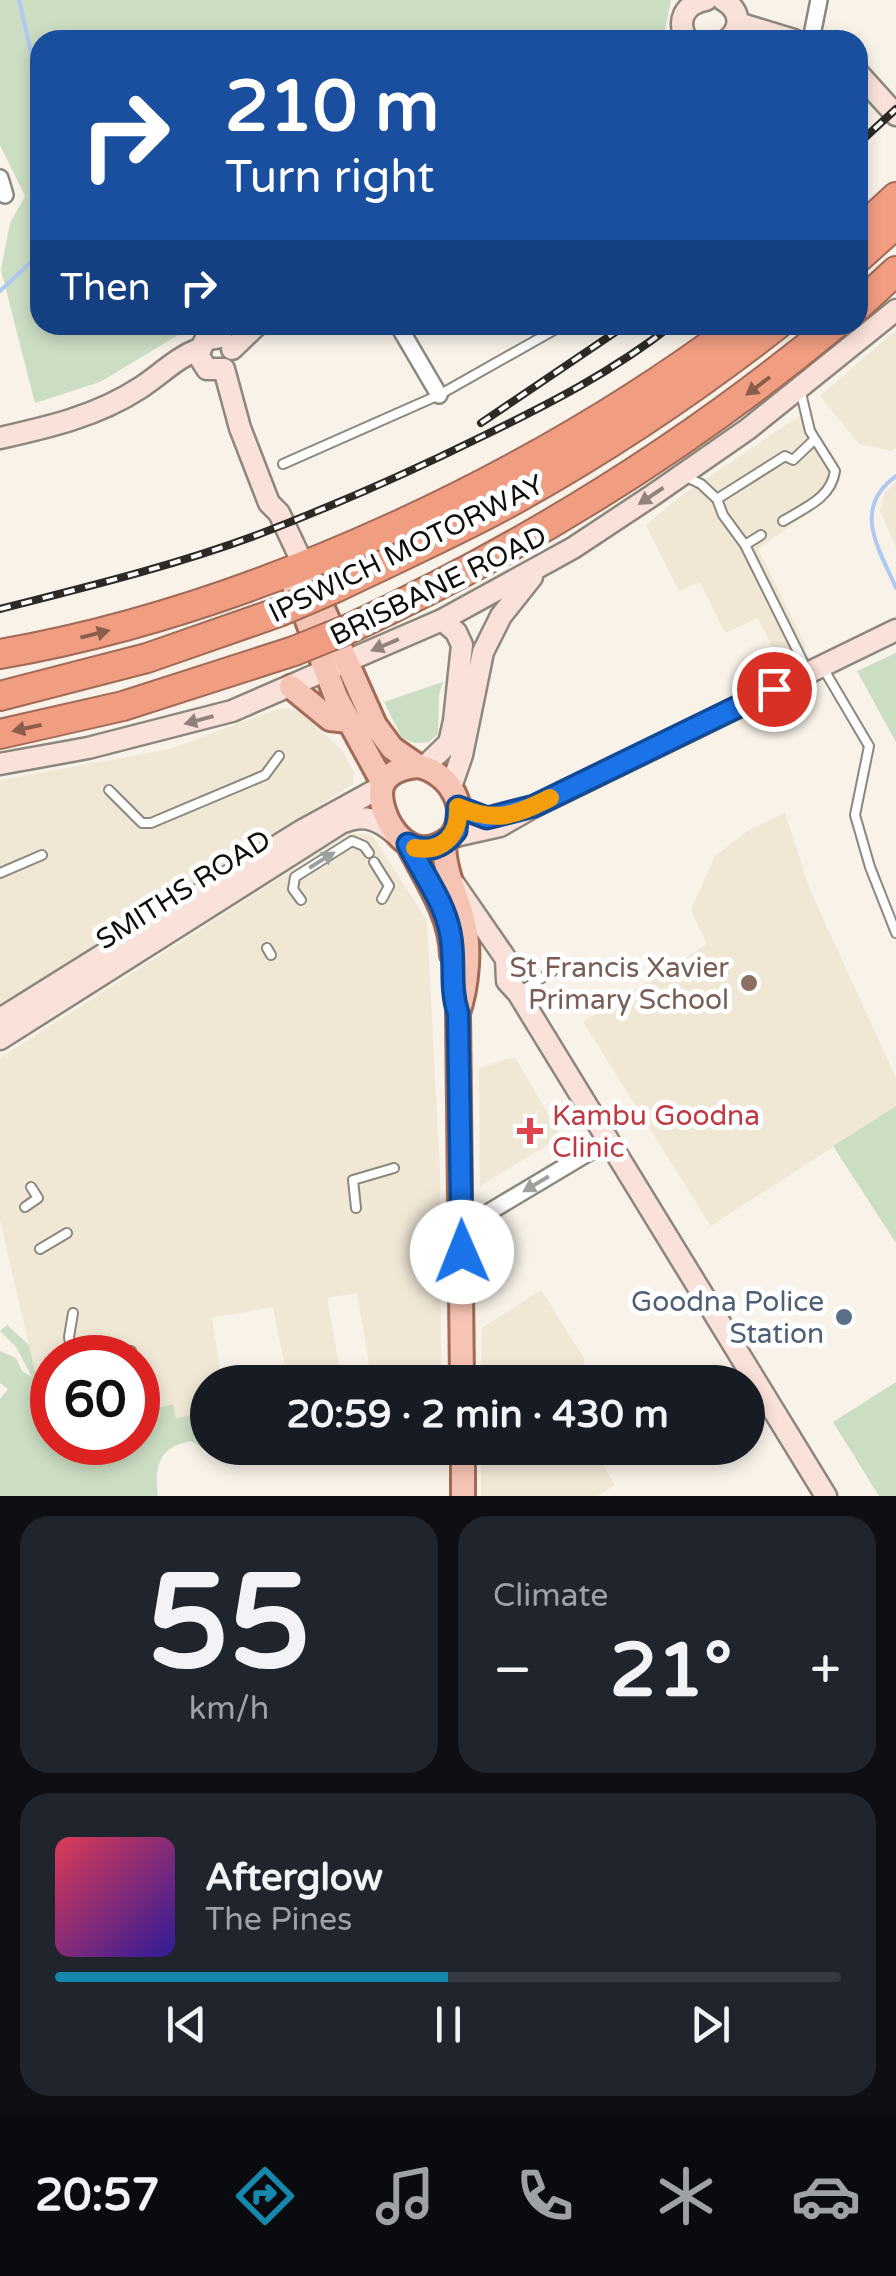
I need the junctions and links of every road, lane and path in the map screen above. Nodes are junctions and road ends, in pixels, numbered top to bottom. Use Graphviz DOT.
graph roads {
  1 [pos="723,0"];
  2 [pos="820,0"];
  3 [pos="699,1"];
  4 [pos="683,30"];
  5 [pos="733,30"];
  6 [pos="814,30"];
  7 [pos="868,84"];
  8 [pos="896,115"];
  9 [pos="0,178"];
  10 [pos="6,195"];
  11 [pos="896,197"];
  12 [pos="868,223"];
  13 [pos="896,224"];
  14 [pos="868,249"];
  15 [pos="896,271"];
  16 [pos="868,297"];
  17 [pos="896,310"];
  18 [pos="868,333"];
  19 [pos="241,335"];
  20 [pos="404,335"];
  21 [pos="546,335"];
  22 [pos="723,335"];
  23 [pos="764,335"];
  24 [pos="821,335"];
  25 [pos="866,335"];
  26 [pos="219,349"];
  27 [pos="800,389"];
  28 [pos="440,396"];
  29 [pos="0,438"];
  30 [pos="814,440"];
  31 [pos="283,464"];
  32 [pos="682,475"];
  33 [pos="717,499"];
  34 [pos="783,521"];
  35 [pos="761,535"];
  36 [pos="744,545"];
  37 [pos="295,567"];
  38 [pos="534,570"];
  39 [pos="442,620"];
  40 [pos="896,630"];
  41 [pos="0,654"];
  42 [pos="336,666"];
  43 [pos="815,669"];
  44 [pos="291,686"];
  45 [pos="0,696"];
  46 [pos="348,721"];
  47 [pos="0,734"];
  48 [pos="279,756"];
  49 [pos="0,764"];
  50 [pos="421,766"];
  51 [pos="382,785"];
  52 [pos="110,790"];
  53 [pos="454,797"];
  54 [pos="534,806"];
  55 [pos="403,840"];
  56 [pos="448,840"];
  57 [pos="42,856"];
  58 [pos="0,872"];
  59 [pos="450,880"];
  60 [pos="382,899"];
  61 [pos="301,900"];
  62 [pos="190,908"];
  63 [pos="896,932"];
  64 [pos="553,971"];
  65 [pos="512,987"];
  66 [pos="458,1013"];
  67 [pos="0,1018"];
  68 [pos="0,1039"];
  69 [pos="608,1141"];
  70 [pos="394,1168"];
  71 [pos="31,1188"];
  72 [pos="24,1207"];
  73 [pos="356,1208"];
  74 [pos="461,1220"];
  75 [pos="67,1233"];
  76 [pos="40,1249"];
  77 [pos="73,1312"];
  78 [pos="69,1335"];
  79 [pos="462,1365"];
  80 [pos="463,1465"];
  81 [pos="463,1496"];
  82 [pos="826,1496"];
  1 -- 5 [label="street"];
  2 -- 6 [label="street"];
  3 -- 4 [label="street"];
  7 -- 8 [label="street"];
  9 -- 10 [label="street"];
  11 -- 12 [label="highway"];
  13 -- 14 [label="highway"];
  15 -- 16 [label="highway"];
  17 -- 18 [label="street, BRISBANE ROAD"];
  19 -- 26 [label="street"];
  20 -- 28 [label="street"];
  21 -- 28 [label="lane"];
  22 -- 37 [label="highway"];
  23 -- 45 [label="highway, IPSWICH MOTORWAY, bridge"];
  24 -- 47 [label="highway, IPSWICH MOTORWAY, one-way, bridge"];
  25 -- 27 [label="street, BRISBANE ROAD"];
  26 -- 29 [label="street"];
  26 -- 37 [label="street"];
  27 -- 30 [label="lane"];
  27 -- 32 [label="street, BRISBANE ROAD"];
  28 -- 31 [label="lane"];
  30 -- 33 [label="lane"];
  30 -- 34 [label="lane"];
  32 -- 33 [label="lane"];
  32 -- 38 [label="street, BRISBANE ROAD, one-way"];
  33 -- 36 [label="lane"];
  35 -- 36 [label="lane"];
  36 -- 43 [label="lane"];
  41 -- 37 [label="highway, one-way"];
  37 -- 42 [label="main road"];
  38 -- 39 [label="street, BRISBANE ROAD"];
  38 -- 53 [label="street"];
  39 -- 42 [label="street, BRISBANE ROAD, one-way"];
  39 -- 50 [label="street"];
  40 -- 43 [label="street"];
  42 -- 44 [label="street, BRISBANE ROAD"];
  42 -- 46 [label="main road"];
  42 -- 50 [label="main road"];
  43 -- 54 [label="street"];
  43 -- 63 [label="lane"];
  44 -- 46 [label="main road"];
  44 -- 49 [label="street, BRISBANE ROAD, one-way"];
  46 -- 51 [label="main road"];
  48 -- 52 [label="lane"];
  50 -- 51 [label="main road"];
  50 -- 53 [label="main road"];
  51 -- 55 [label="main road"];
  51 -- 62 [label="street, SMITHS ROAD"];
  53 -- 54 [label="street"];
  53 -- 56 [label="main road"];
  54 -- 56 [label="street"];
  55 -- 56 [label="main road"];
  55 -- 62 [label="street, SMITHS ROAD"];
  55 -- 66 [label="main road"];
  56 -- 59 [label="main road"];
  57 -- 58 [label="lane"];
  59 -- 65 [label="street"];
  59 -- 66 [label="main road"];
  61 -- 60 [label="lane, one-way"];
  62 -- 67 [label="street, SMITHS ROAD"];
  62 -- 68 [label="street, SMITHS ROAD"];
  64 -- 65 [label="lane"];
  65 -- 69 [label="street"];
  66 -- 74 [label="main road"];
  69 -- 74 [label="street, one-way"];
  69 -- 82 [label="street"];
  70 -- 73 [label="lane"];
  71 -- 72 [label="lane"];
  74 -- 79 [label="main road"];
  75 -- 76 [label="lane"];
  77 -- 78 [label="lane"];
  80 -- 81 [label="main road"];
}
